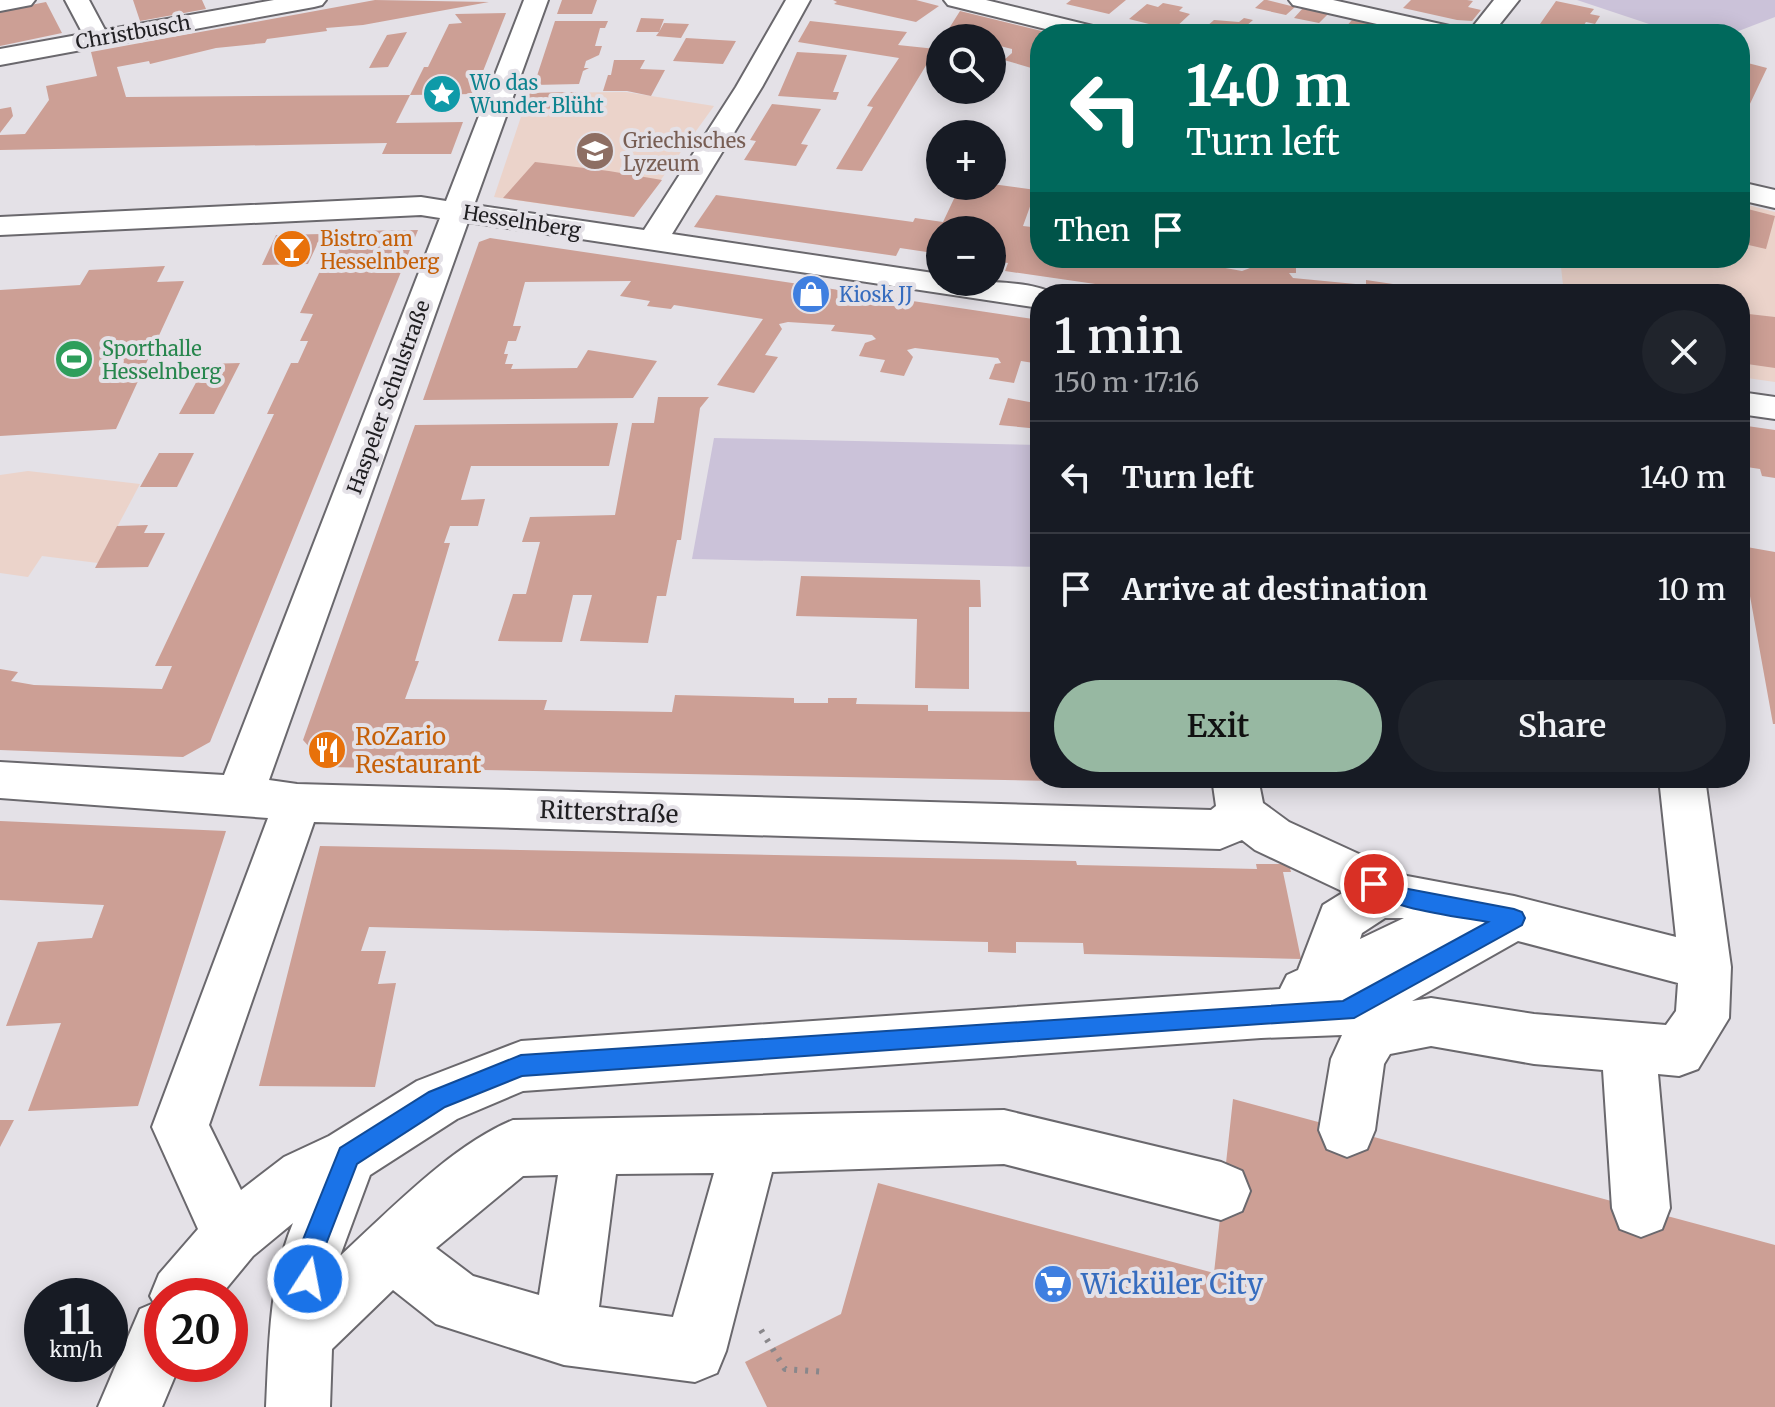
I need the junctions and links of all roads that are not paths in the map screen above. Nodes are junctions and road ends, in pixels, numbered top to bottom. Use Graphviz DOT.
graph roads {
  1 [pos="23,0"];
  2 [pos="77,0"];
  3 [pos="314,0"];
  4 [pos="536,0"];
  5 [pos="798,0"];
  6 [pos="956,0"];
  7 [pos="1301,0"];
  8 [pos="1507,0"];
  9 [pos="0,4"];
  10 [pos="1055,24"];
  11 [pos="1409,24"];
  12 [pos="1487,24"];
  13 [pos="97,38"];
  14 [pos="0,57"];
  15 [pos="1775,166"];
  16 [pos="1760,196"];
  17 [pos="458,211"];
  18 [pos="0,226"];
  19 [pos="652,241"];
  20 [pos="1030,297"];
  21 [pos="1750,404"];
  22 [pos="1775,408"];
  23 [pos="0,780"];
  24 [pos="1683,788"];
  25 [pos="240,795"];
  26 [pos="297,803"];
  27 [pos="1232,807"];
  28 [pos="1400,896"];
  29 [pos="1514,918"];
  30 [pos="1705,967"];
  31 [pos="1319,985"];
  32 [pos="1261,1014"];
  33 [pos="1629,1048"];
  34 [pos="1347,1130"];
  35 [pos="750,1145"];
  36 [pos="591,1147"];
  37 [pos="349,1156"];
  38 [pos="1221,1191"];
  39 [pos="1641,1208"];
  40 [pos="232,1235"];
  41 [pos="394,1249"];
  42 [pos="196,1278"];
  43 [pos="564,1334"];
  44 [pos="301,1335"];
  45 [pos="144,1374"];
  46 [pos="130,1407"];
  47 [pos="298,1407"];
  1 -- 9 [label="street"];
  2 -- 13 [label="street"];
  3 -- 13 [label="street, Christbusch"];
  4 -- 17 [label="street, Haspeler Schulstraße"];
  5 -- 19 [label="street"];
  6 -- 10 [label="street"];
  7 -- 11 [label="street"];
  8 -- 12 [label="street"];
  13 -- 14 [label="street, Christbusch"];
  15 -- 16 [label="street"];
  17 -- 18 [label="street, Hesselnberg"];
  17 -- 19 [label="street, Hesselnberg"];
  17 -- 25 [label="street, Haspeler Schulstraße"];
  19 -- 20 [label="street, Hesselnberg"];
  21 -- 22 [label="street"];
  23 -- 25 [label="street, Ritterstraße"];
  24 -- 30 [label="street"];
  25 -- 26 [label="street, Ritterstraße"];
  26 -- 27 [label="street, Ritterstraße"];
  26 -- 40 [label="street"];
  27 -- 28 [label="street"];
  28 -- 29 [label="street"];
  28 -- 31 [label="street"];
  29 -- 30 [label="street"];
  29 -- 31 [label="street"];
  29 -- 32 [label="street"];
  30 -- 33 [label="street"];
  31 -- 32 [label="street"];
  32 -- 37 [label="street"];
  33 -- 34 [label="street"];
  33 -- 39 [label="street"];
  35 -- 36 [label="street"];
  35 -- 38 [label="street"];
  35 -- 43 [label="street"];
  36 -- 41 [label="street"];
  36 -- 43 [label="street"];
  37 -- 40 [label="street"];
  37 -- 44 [label="street"];
  40 -- 42 [label="street"];
  41 -- 43 [label="street"];
  41 -- 44 [label="street"];
  44 -- 47 [label="street"];
  45 -- 46 [label="street"];
}
